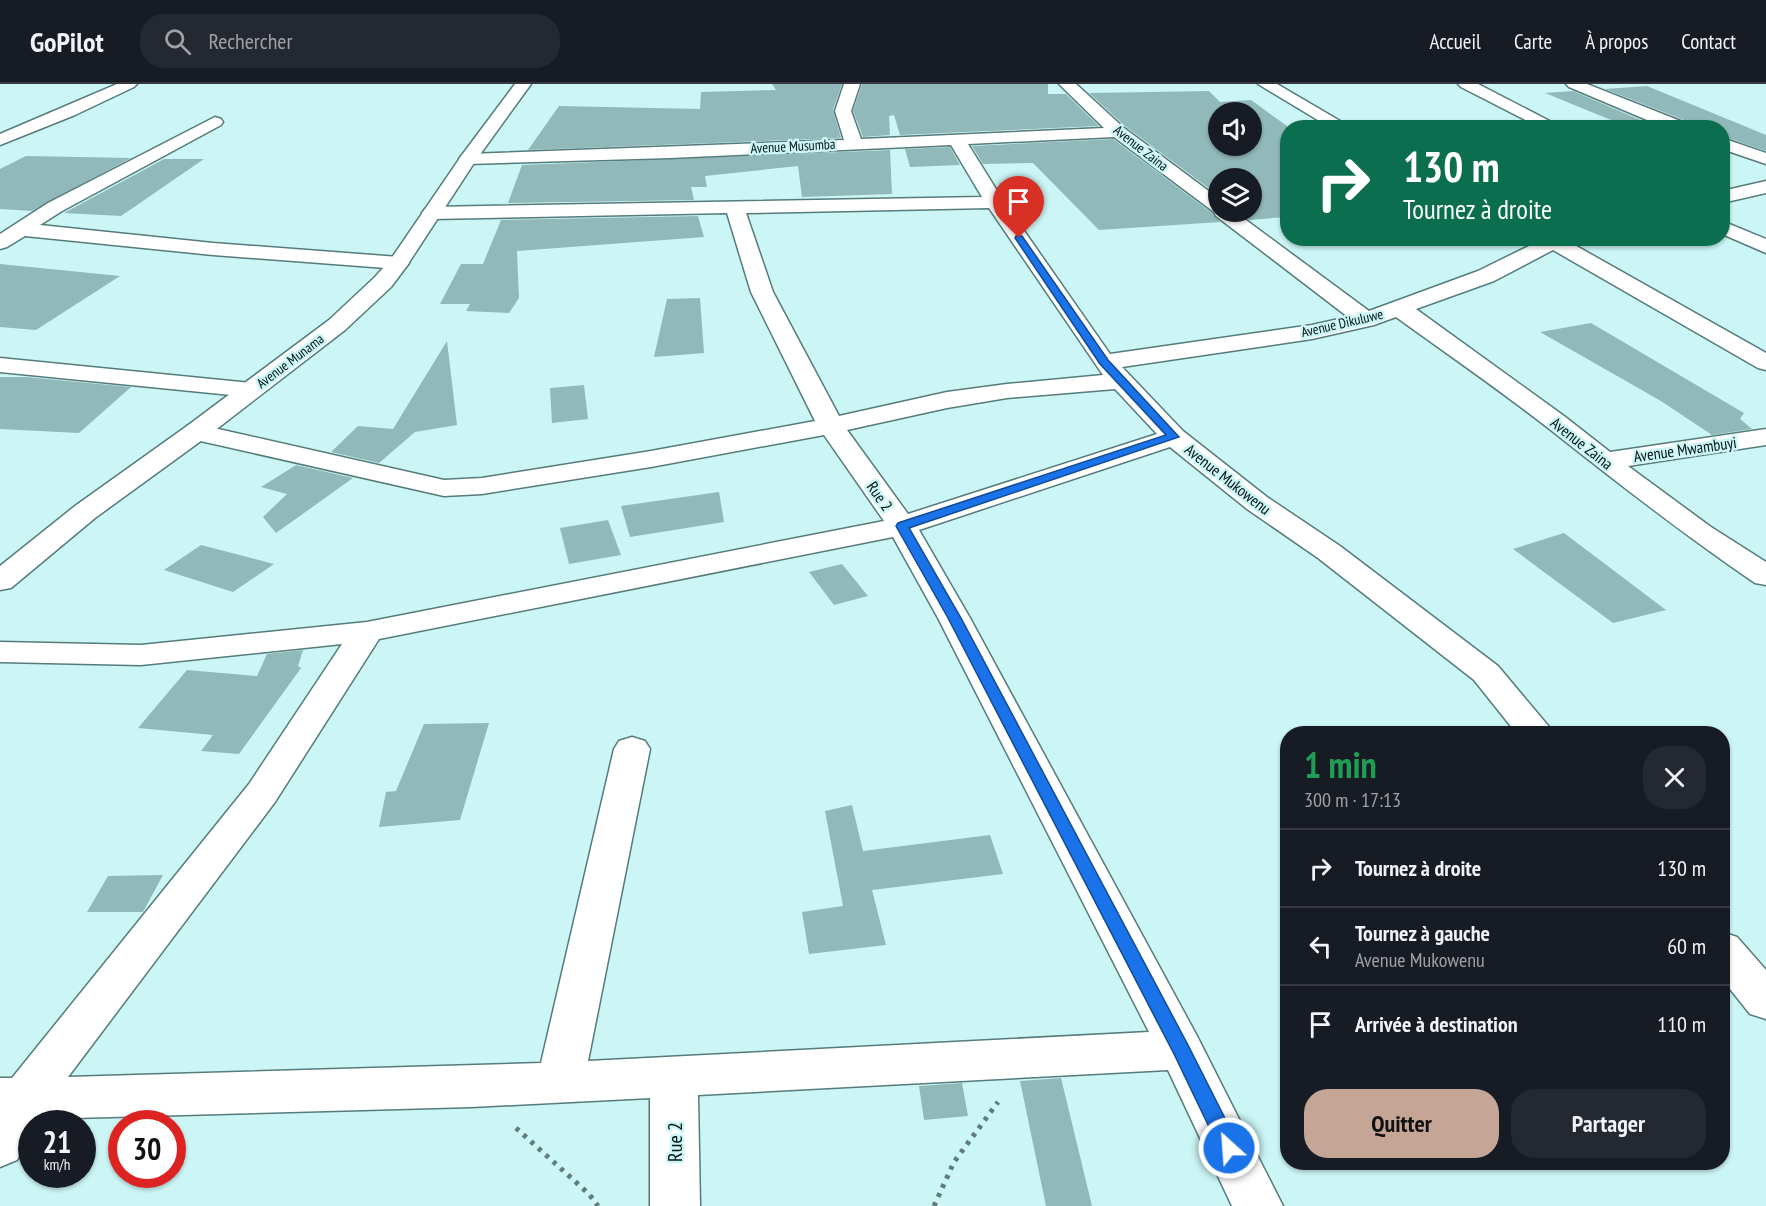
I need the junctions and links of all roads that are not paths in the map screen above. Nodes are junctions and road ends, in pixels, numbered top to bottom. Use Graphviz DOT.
graph roads {
  1 [pos="129,84"];
  2 [pos="523,84"];
  3 [pos="852,84"];
  4 [pos="1067,84"];
  5 [pos="1266,84"];
  6 [pos="1466,84"];
  7 [pos="1574,84"];
  8 [pos="1330,120"];
  9 [pos="1539,120"];
  10 [pos="1662,120"];
  11 [pos="215,122"];
  12 [pos="1118,132"];
  13 [pos="0,140"];
  14 [pos="957,140"];
  15 [pos="854,143"];
  16 [pos="1730,146"];
  17 [pos="468,159"];
  18 [pos="1766,159"];
  19 [pos="1766,187"];
  20 [pos="1730,195"];
  21 [pos="1208,200"];
  22 [pos="994,202"];
  23 [pos="735,208"];
  24 [pos="432,213"];
  25 [pos="1237,222"];
  26 [pos="19,229"];
  27 [pos="1730,231"];
  28 [pos="0,243"];
  29 [pos="1544,246"];
  30 [pos="1565,246"];
  31 [pos="1766,247"];
  32 [pos="399,263"];
  33 [pos="1399,308"];
  34 [pos="1366,320"];
  35 [pos="1766,363"];
  36 [pos="0,365"];
  37 [pos="1112,372"];
  38 [pos="251,390"];
  39 [pos="831,426"];
  40 [pos="196,432"];
  41 [pos="1174,437"];
  42 [pos="1766,437"];
  43 [pos="1605,461"];
  44 [pos="902,526"];
  45 [pos="1766,576"];
  46 [pos="0,582"];
  47 [pos="367,632"];
  48 [pos="0,652"];
  49 [pos="1530,726"];
  50 [pos="632,749"];
  51 [pos="1730,958"];
  52 [pos="1766,1001"];
  53 [pos="1181,1050"];
  54 [pos="674,1077"];
  55 [pos="560,1083"];
  56 [pos="12,1099"];
  57 [pos="0,1145"];
  58 [pos="675,1206"];
  59 [pos="1258,1206"];
  1 -- 13 [label="street"];
  2 -- 17 [label="street, Avenue Munama"];
  3 -- 15 [label="street"];
  4 -- 12 [label="street, Avenue Zaina"];
  5 -- 8 [label="street"];
  6 -- 9 [label="street"];
  7 -- 10 [label="street"];
  11 -- 26 [label="street"];
  12 -- 14 [label="street, Avenue Musumba"];
  12 -- 21 [label="street, Avenue Zaina"];
  14 -- 15 [label="street, Avenue Musumba"];
  14 -- 22 [label="street, Avenue Mukowenu"];
  15 -- 17 [label="street, Avenue Musumba"];
  16 -- 18 [label="street"];
  17 -- 24 [label="street, Avenue Munama"];
  19 -- 20 [label="street"];
  22 -- 23 [label="street"];
  22 -- 37 [label="street, Avenue Mukowenu"];
  23 -- 24 [label="street"];
  23 -- 39 [label="street, Rue 2"];
  24 -- 32 [label="street, Avenue Munama"];
  25 -- 34 [label="street"];
  26 -- 28 [label="street"];
  26 -- 32 [label="street"];
  27 -- 31 [label="street"];
  29 -- 33 [label="street, Avenue Dikuluwe"];
  30 -- 35 [label="street"];
  32 -- 38 [label="street, Avenue Munama"];
  33 -- 34 [label="street, Avenue Dikuluwe"];
  33 -- 43 [label="street, Avenue Zaina"];
  34 -- 37 [label="street, Avenue Dikuluwe"];
  36 -- 38 [label="street"];
  37 -- 39 [label="street, Avenue Dikuluwe"];
  37 -- 41 [label="street, Avenue Mukowenu"];
  38 -- 40 [label="street, Avenue Munama"];
  39 -- 40 [label="street, Avenue Dikuluwe"];
  39 -- 44 [label="street, Rue 2"];
  40 -- 46 [label="street, Avenue Munama"];
  41 -- 44 [label="street"];
  41 -- 49 [label="street, Avenue Mukowenu"];
  42 -- 43 [label="street, Avenue Mwambuyi"];
  43 -- 45 [label="street, Avenue Zaina"];
  44 -- 47 [label="street"];
  44 -- 53 [label="street, Rue 2"];
  47 -- 48 [label="street"];
  47 -- 56 [label="street"];
  50 -- 55 [label="street"];
  51 -- 52 [label="street"];
  53 -- 54 [label="street"];
  53 -- 59 [label="street, Rue 2"];
  54 -- 55 [label="street"];
  54 -- 58 [label="street, Rue 2"];
  55 -- 56 [label="street"];
  56 -- 57 [label="street"];
}
